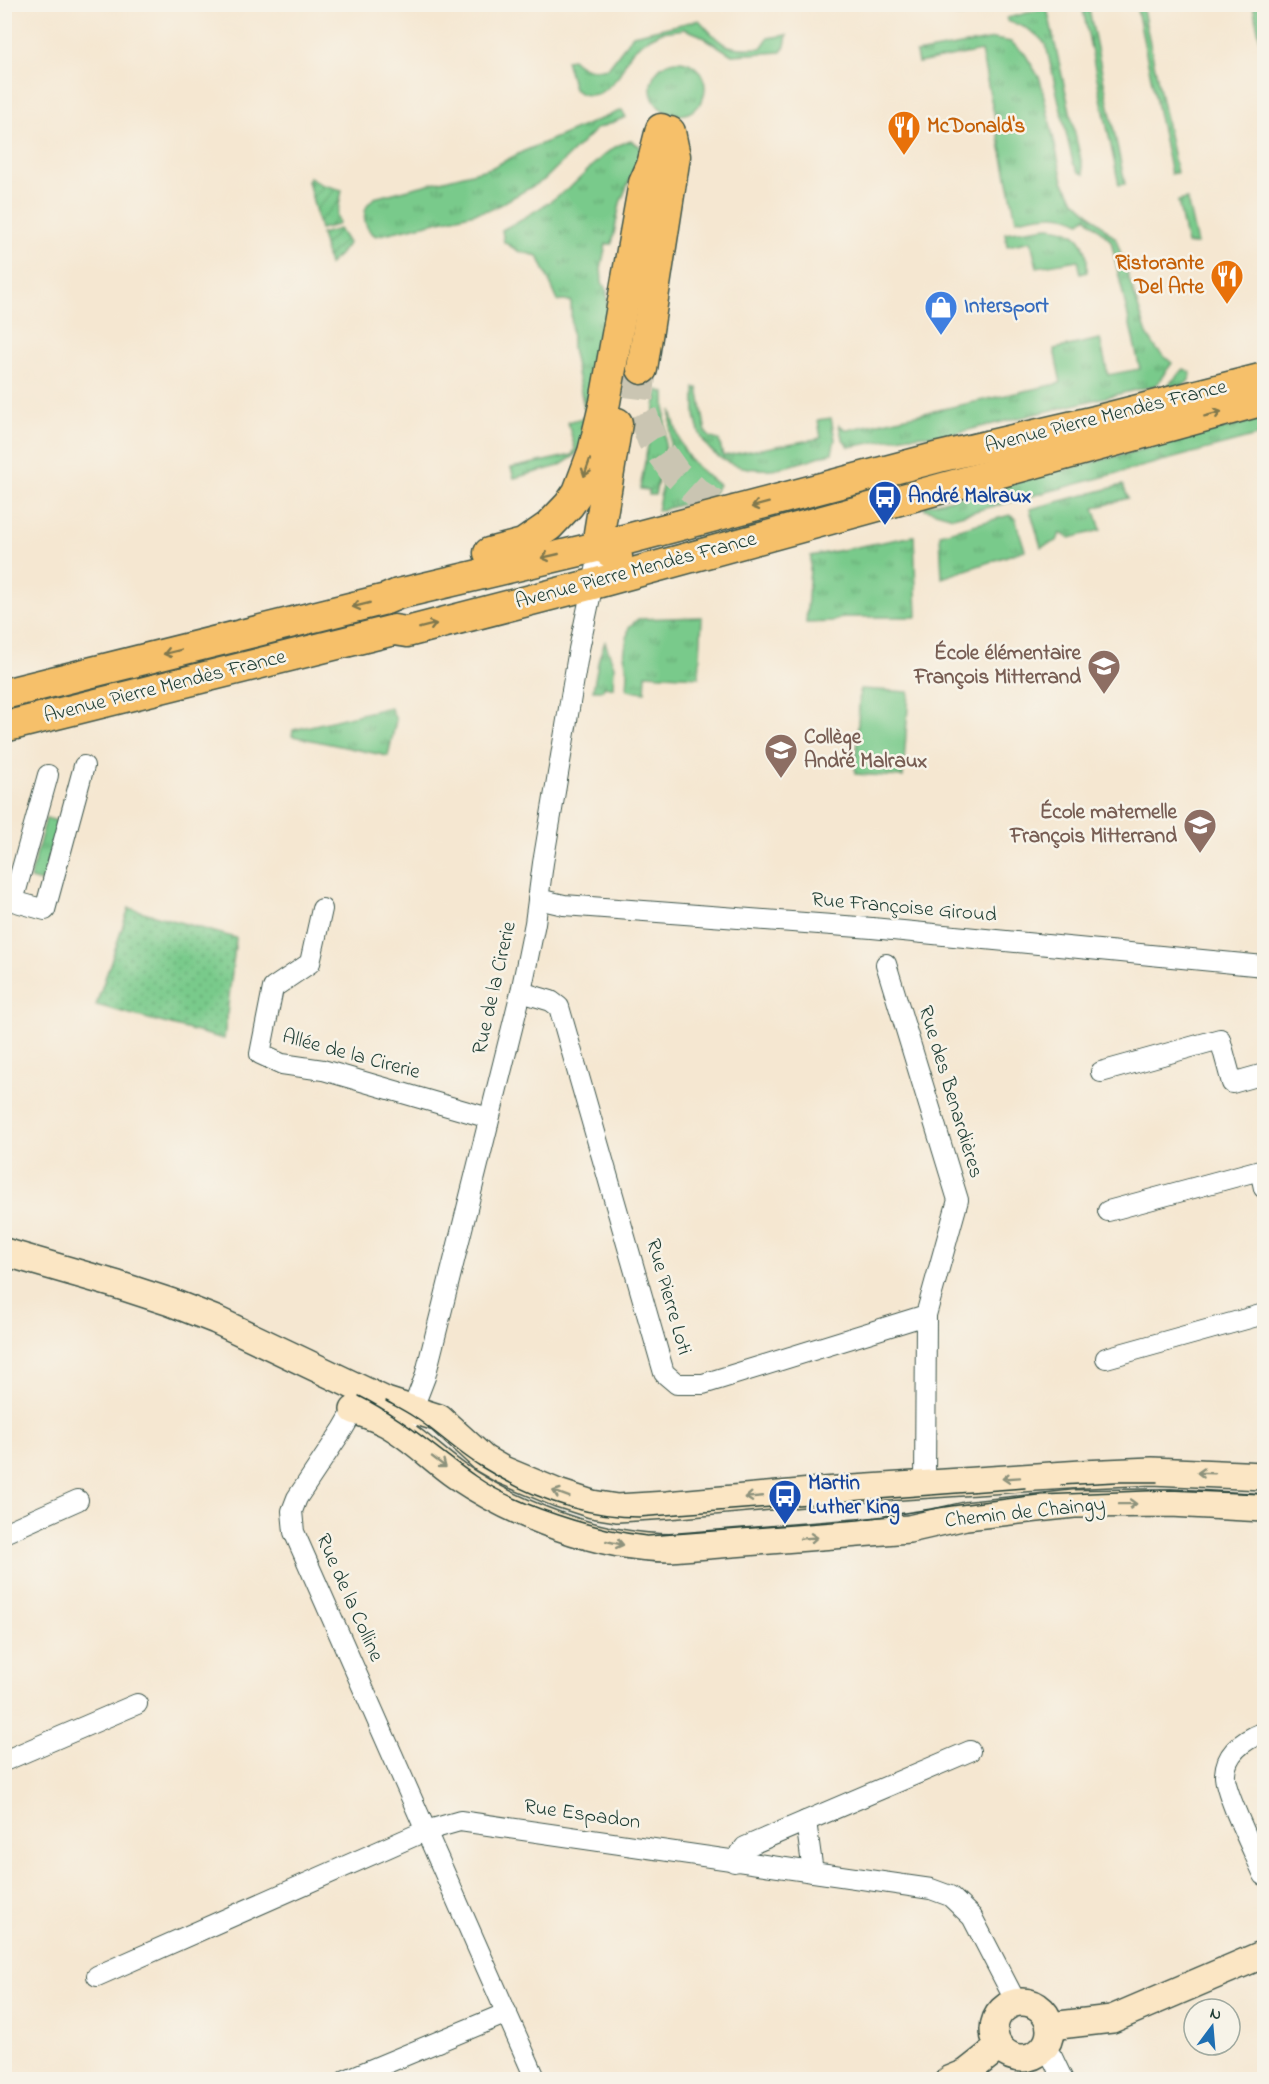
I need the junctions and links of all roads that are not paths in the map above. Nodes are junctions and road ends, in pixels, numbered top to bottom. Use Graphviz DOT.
graph roads {
  1 [pos="652,165"];
  2 [pos="642,369"];
  3 [pos="1264,378"];
  4 [pos="1264,400"];
  5 [pos="1162,428"];
  6 [pos="801,510"];
  7 [pos="602,546"];
  8 [pos="636,571"];
  9 [pos="593,584"];
  10 [pos="398,594"];
  11 [pos="4,694"];
  12 [pos="4,727"];
  13 [pos="84,766"];
  14 [pos="48,775"];
  15 [pos="538,899"];
  16 [pos="9,901"];
  17 [pos="322,909"];
  18 [pos="886,964"];
  19 [pos="1264,966"];
  20 [pos="521,992"];
  21 [pos="1101,1072"];
  22 [pos="1264,1074"];
  23 [pos="489,1118"];
  24 [pos="1264,1188"];
  25 [pos="1108,1211"];
  26 [pos="4,1252"];
  27 [pos="4,1262"];
  28 [pos="1264,1314"];
  29 [pos="926,1315"];
  30 [pos="1106,1358"];
  31 [pos="358,1398"];
  32 [pos="412,1408"];
  33 [pos="403,1434"];
  34 [pos="1264,1476"];
  35 [pos="925,1484"];
  36 [pos="78,1500"];
  37 [pos="1264,1508"];
  38 [pos="4,1533"];
  39 [pos="137,1704"];
  40 [pos="1264,1732"];
  41 [pos="970,1751"];
  42 [pos="4,1761"];
  43 [pos="806,1821"];
  44 [pos="425,1831"];
  45 [pos="734,1862"];
  46 [pos="813,1872"];
  47 [pos="1264,1875"];
  48 [pos="1264,1954"];
  49 [pos="98,1976"];
  50 [pos="1016,2002"];
  51 [pos="507,2013"];
  52 [pos="1050,2026"];
  53 [pos="999,2047"];
  54 [pos="1040,2052"];
  55 [pos="346,2079"];
  56 [pos="536,2079"];
  57 [pos="949,2079"];
  58 [pos="1063,2079"];
  1 -- 2 [label="main road"];
  1 -- 7 [label="main road"];
  1 -- 10 [label="main road, one-way"];
  3 -- 7 [label="main road, Avenue Pierre Mendès France, one-way"];
  5 -- 4 [label="main road, Avenue Pierre Mendès France, one-way"];
  5 -- 6 [label="main road"];
  5 -- 8 [label="main road, Avenue Pierre Mendès France"];
  7 -- 8 [label="main road"];
  7 -- 9 [label="street, Rue de la Cirerie"];
  7 -- 10 [label="main road, Avenue Pierre Mendès France, one-way"];
  8 -- 9 [label="main road, Avenue Pierre Mendès France"];
  12 -- 9 [label="main road, Avenue Pierre Mendès France, one-way"];
  9 -- 15 [label="street, Rue de la Cirerie"];
  10 -- 11 [label="main road, Avenue Pierre Mendès France, one-way"];
  13 -- 16 [label="street"];
  14 -- 16 [label="street"];
  15 -- 19 [label="street, Rue Françoise Giroud"];
  15 -- 20 [label="street, Rue de la Cirerie"];
  17 -- 23 [label="street, Allée de la Cirerie"];
  18 -- 29 [label="street, Rue des Benardières"];
  20 -- 23 [label="street, Rue de la Cirerie"];
  20 -- 29 [label="street, Rue Pierre Loti"];
  21 -- 22 [label="street"];
  23 -- 32 [label="street, Rue de la Cirerie"];
  24 -- 25 [label="street"];
  26 -- 31 [label="street"];
  27 -- 31 [label="street"];
  28 -- 30 [label="street"];
  29 -- 35 [label="street, Rue des Benardières"];
  31 -- 32 [label="street, Chemin de Chaingy"];
  31 -- 33 [label="street, Chemin de Chaingy"];
  31 -- 44 [label="street, Rue de la Colline"];
  32 -- 33 [label="street, Rue de la Cirerie"];
  35 -- 32 [label="street, Chemin de Chaingy, one-way"];
  33 -- 37 [label="street, Chemin de Chaingy, one-way"];
  34 -- 35 [label="street, Chemin de Chaingy, one-way"];
  36 -- 38 [label="street"];
  39 -- 42 [label="street"];
  40 -- 47 [label="street"];
  41 -- 43 [label="street"];
  43 -- 45 [label="street"];
  43 -- 46 [label="street"];
  44 -- 45 [label="street, Rue Espadon"];
  44 -- 49 [label="street"];
  44 -- 51 [label="street, Rue de la Colline"];
  45 -- 46 [label="street, Rue Espadon"];
  46 -- 50 [label="street, Rue Espadon"];
  48 -- 52 [label="street"];
  50 -- 52 [label="street"];
  50 -- 53 [label="street"];
  51 -- 55 [label="street"];
  51 -- 56 [label="street, Rue de la Colline"];
  52 -- 54 [label="street"];
  53 -- 54 [label="street"];
  53 -- 57 [label="street"];
  54 -- 58 [label="street"];
}
